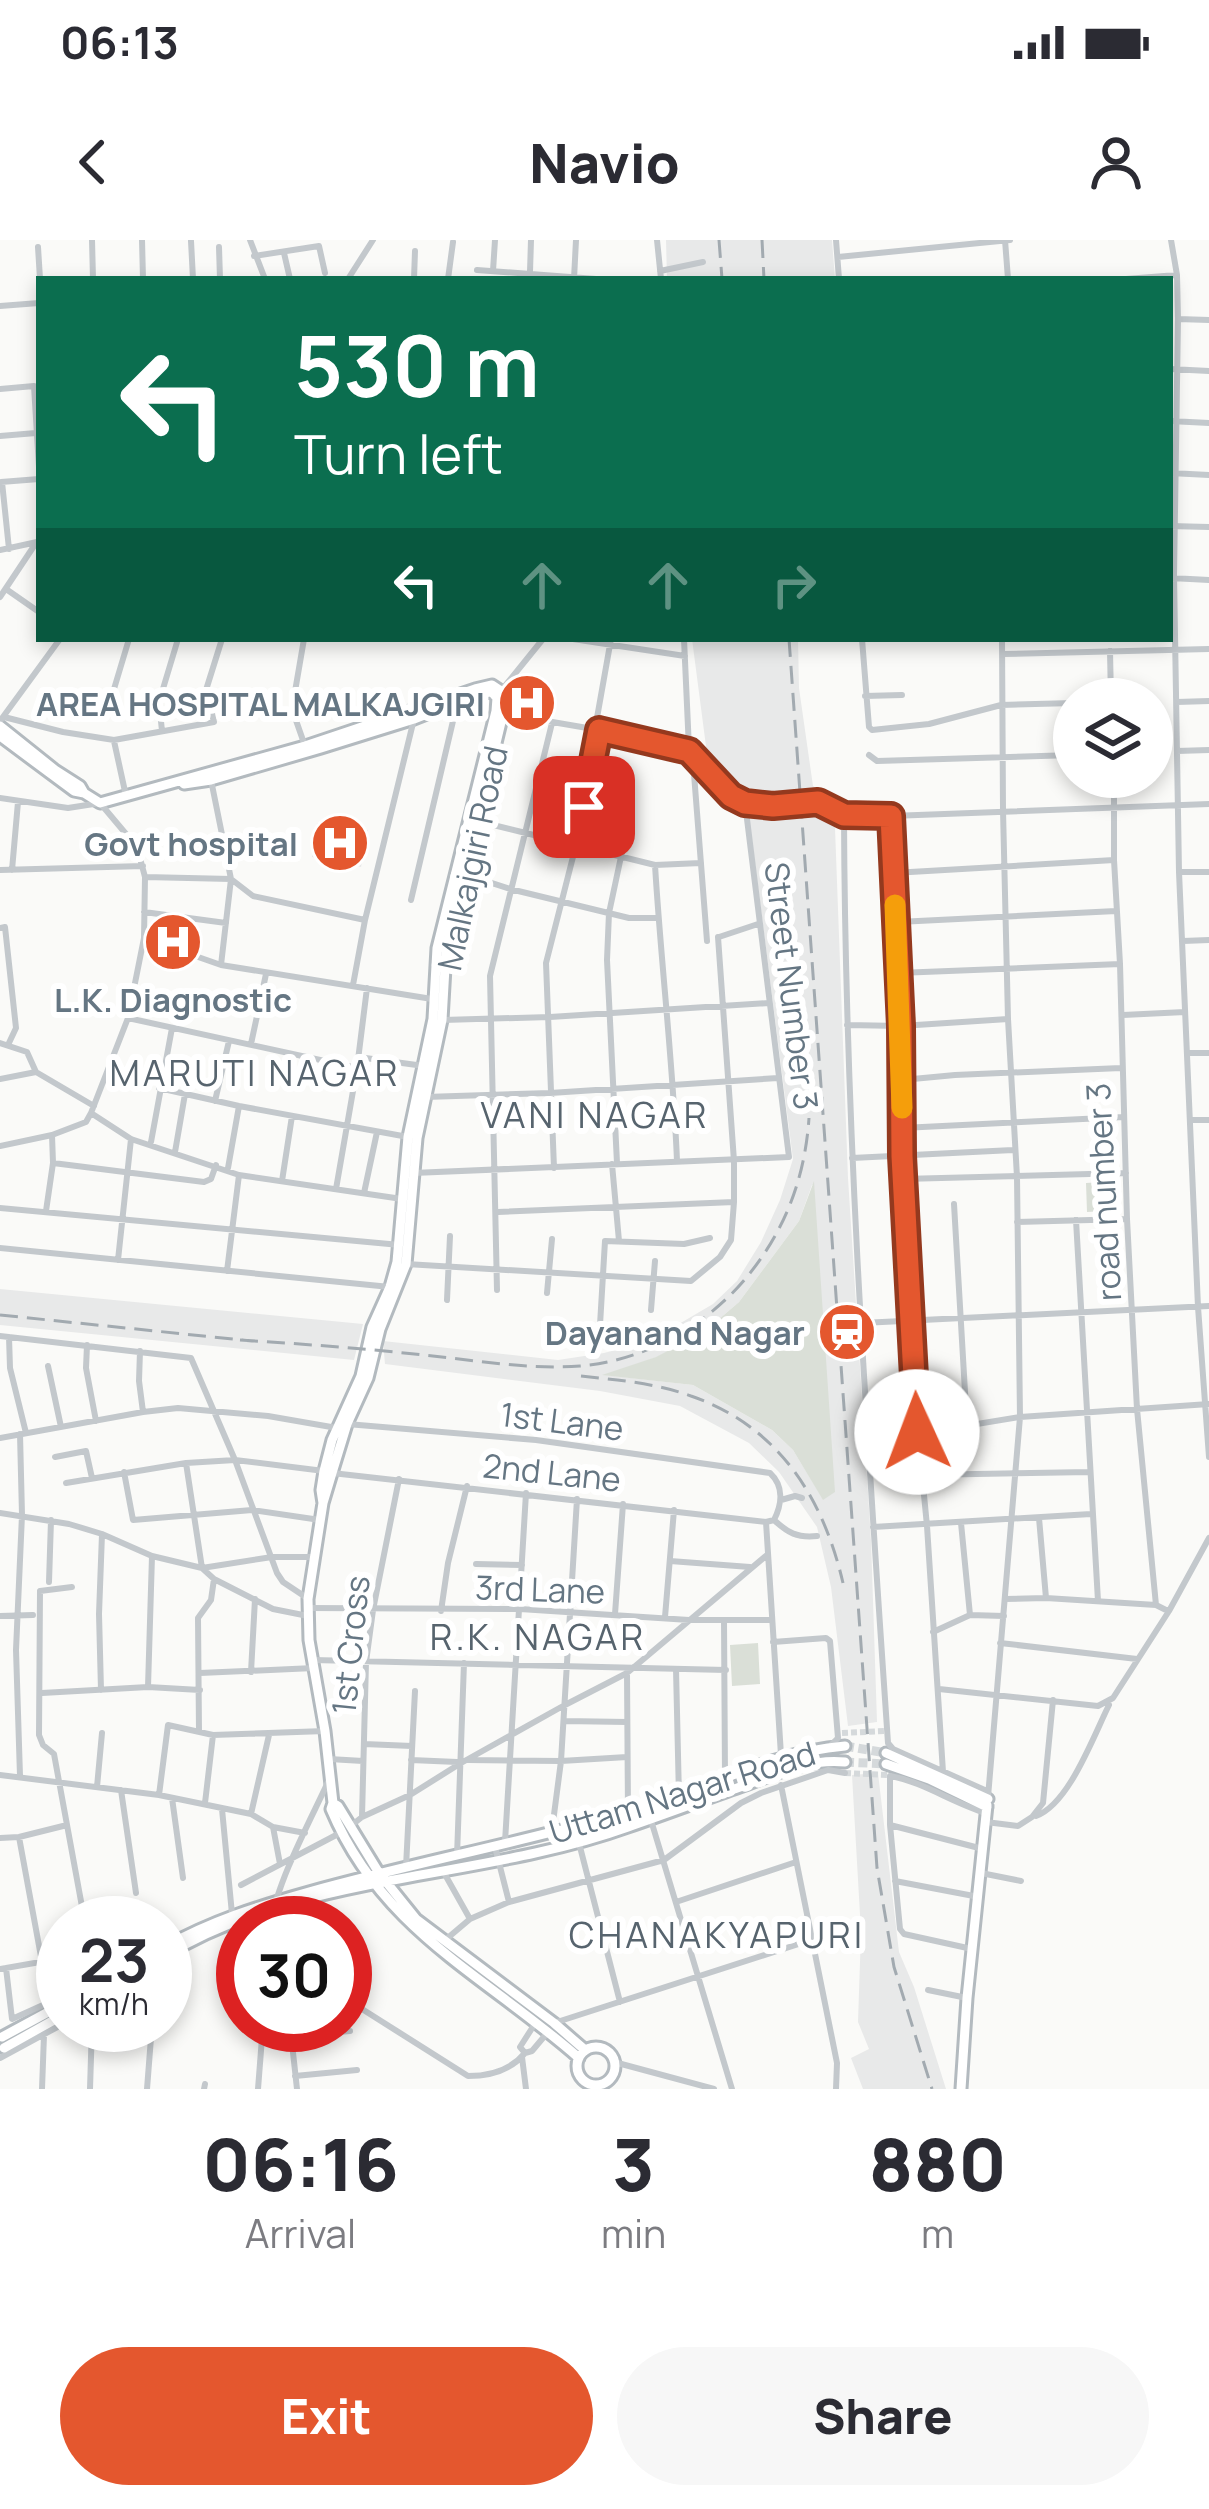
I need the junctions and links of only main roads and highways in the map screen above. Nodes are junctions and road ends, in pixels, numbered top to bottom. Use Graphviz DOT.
graph roads {
  1 [pos="498,693"];
  2 [pos="500,713"];
  3 [pos="1,721"];
  4 [pos="0,736"];
  5 [pos="167,785"];
  6 [pos="84,794"];
  7 [pos="465,849"];
  8 [pos="439,1000"];
  9 [pos="438,1019"];
  10 [pos="342,1426"];
  11 [pos="845,1746"];
  12 [pos="888,1762"];
  13 [pos="845,1767"];
  14 [pos="649,1813"];
  15 [pos="377,1878"];
  16 [pos="311,1896"];
  17 [pos="36,2021"];
  18 [pos="552,2027"];
  19 [pos="36,2032"];
  20 [pos="2,2047"];
  21 [pos="582,2054"];
  22 [pos="596,2087"];
  23 [pos="961,2089"];
  1 -- 2 [label="main road, Malkajgiri Road"];
  1 -- 5 [label="main road, Malkajgiri Road"];
  1 -- 5 [label="main road, Malkajgiri Road"];
  2 -- 7 [label="main road, Malkajgiri Road"];
  2 -- 7 [label="main road, Malkajgiri Road"];
  3 -- 6 [label="main road"];
  4 -- 6 [label="main road"];
  5 -- 6 [label="main road, Malkajgiri Road"];
  7 -- 8 [label="main road, Malkajgiri Road"];
  7 -- 8 [label="main road, Malkajgiri Road"];
  8 -- 9 [label="main road, Malkajgiri Road"];
  9 -- 10 [label="main road, Malkajgiri Road"];
  9 -- 10 [label="main road, Malkajgiri Road"];
  10 -- 15 [label="main road, Malkajgiri Road"];
  11 -- 14 [label="main road, Uttam Nagar Road"];
  12 -- 23 [label="main road"];
  13 -- 14 [label="main road, Uttam Nagar Road"];
  14 -- 15 [label="main road, Uttam Nagar Road"];
  14 -- 15 [label="main road, Uttam Nagar Road"];
  15 -- 16 [label="main road"];
  15 -- 18 [label="main road, Malkajgiri Road"];
  15 -- 18 [label="main road, Malkajgiri Road"];
  17 -- 20 [label="main road"];
  18 -- 21 [label="main road, Malkajgiri Road"];
  19 -- 20 [label="main road"];
  21 -- 22 [label="main road"];
  21 -- 22 [label="main road"];
}
